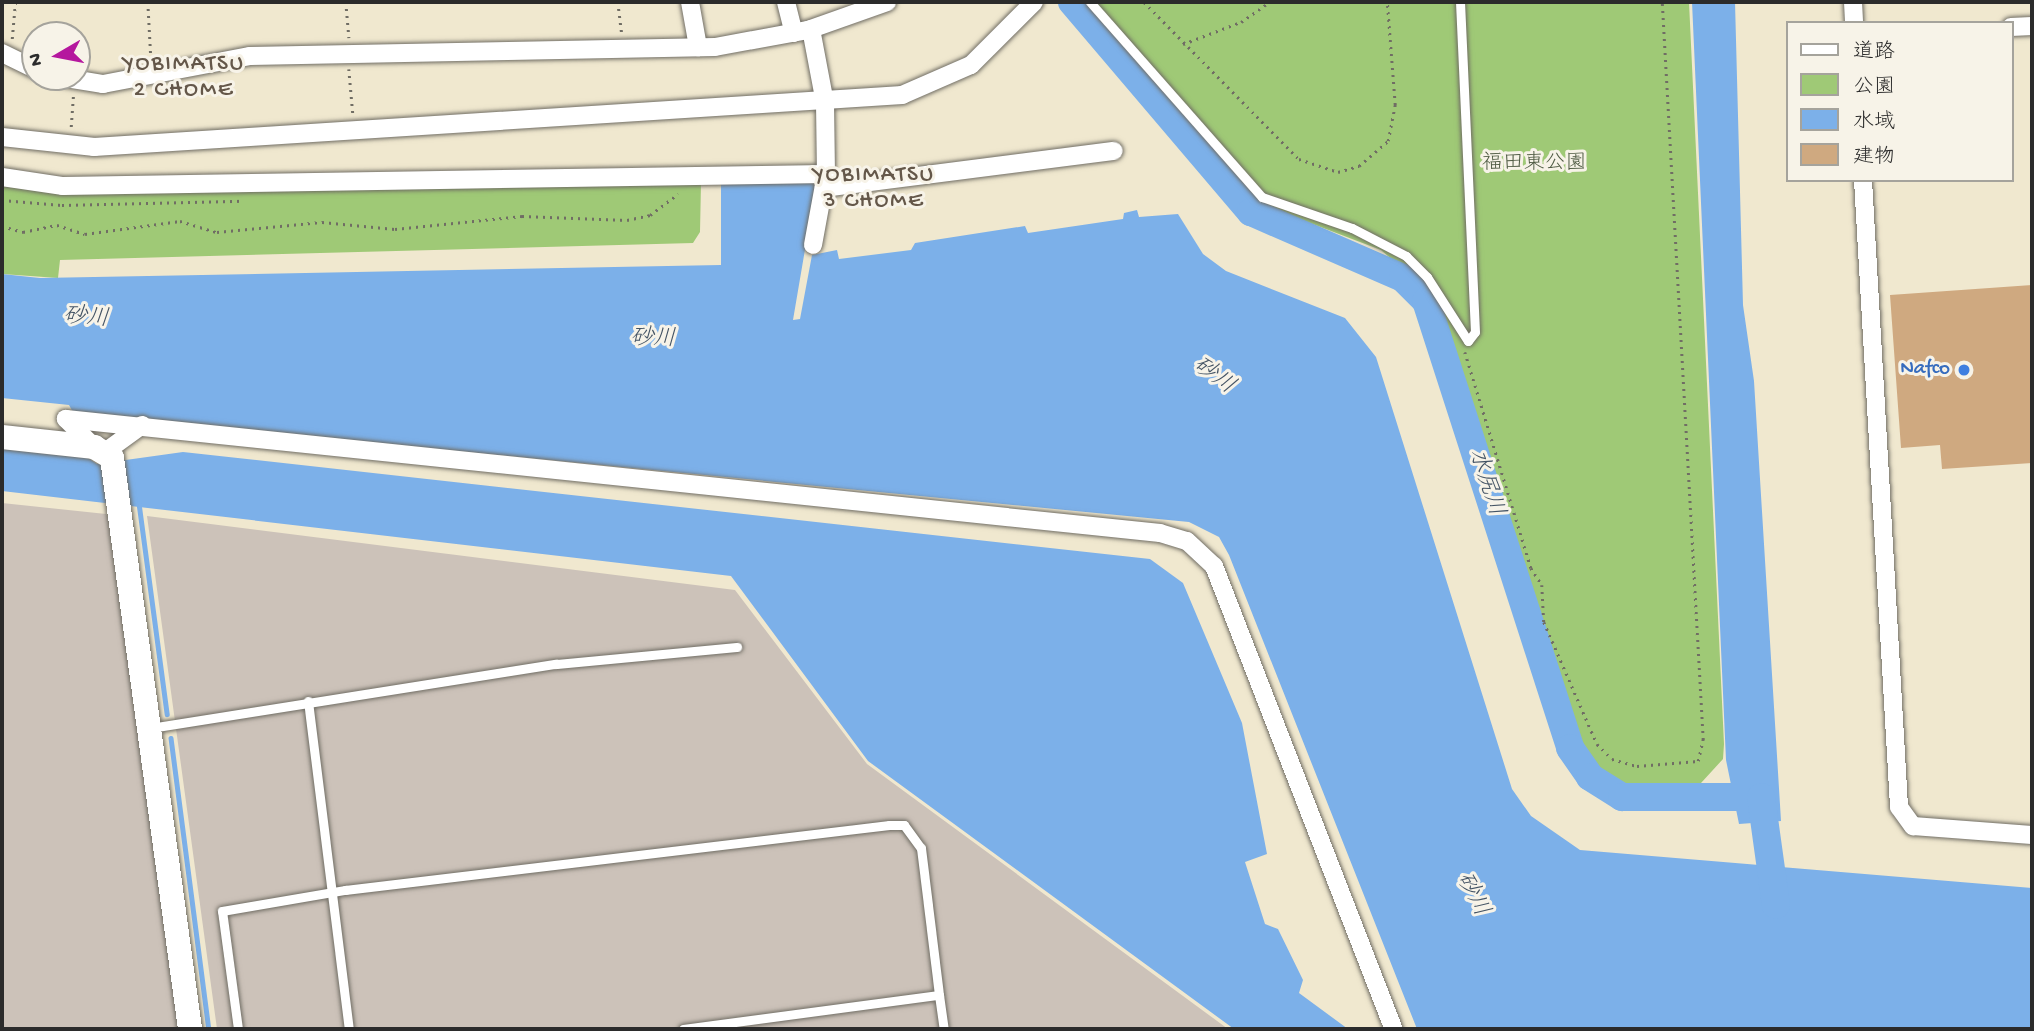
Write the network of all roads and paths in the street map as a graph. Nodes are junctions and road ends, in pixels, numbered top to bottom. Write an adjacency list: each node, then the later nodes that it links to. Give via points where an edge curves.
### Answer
1 (15, 2): 22 (path)
2 (148, 2): 23 (path)
3 (618, 2): 21 (path)
4 (691, 2): 20 (street)
5 (786, 2): 18 (street)
6 (887, 2): 18 (street)
7 (1034, 2): 26 (street, via 1003,38 942,81 902,95)
8 (1090, 2): 36 (lane, via 1262,197 1352,228 1406,256 1427,277)
9 (1144, 2): 19 (path)
10 (1270, 2): 19 (path, via 1241,22)
11 (1387, 2): 19 (path, via 1395,105 1388,141 1359,166 1338,172 1299,159)
12 (1460, 2): 36 (lane, via 1475,332 1473,340)
13 (1662, 2): 36 (path, via 1703,740 1698,761 1637,766 1612,759 1597,744 1544,622 1542,585 1481,415)
14 (1853, 2): 15 (street)
15 (1854, 21)
16 (2032, 26): 17 (street)
17 (2013, 27)
18 (802, 31): 20 (street); 26 (street)
19 (1182, 44)
20 (698, 47): 21 (street)
21 (625, 50): 23 (street, via 250,56)
22 (6, 55)
23 (154, 75): 24 (street)
24 (91, 82)
25 (68, 91): 28 (path)
26 (825, 103): 28 (street); 31 (street)
27 (2, 137): 28 (street)
28 (70, 145)
29 (1114, 150): 31 (street)
30 (2, 177): 31 (street, via 63,186)
31 (825, 181): 35 (street)
32 (1863, 182): 43 (street, via 1899,807 1913,826)
33 (677, 194): 34 (path, via 650,215 627,220 522,216 395,229 321,222 218,232 180,221 85,234 57,225 23,232)
34 (2, 226)
35 (813, 245)
36 (1462, 338)
37 (142, 425): 39 (street); 39 (street, via 66,419); 51 (street, via 1160,533 1187,541 1214,566)
38 (2, 437): 39 (street)
39 (104, 452): 42 (street, via 123,525)
40 (737, 647): 41 (lane, via 556,664)
41 (308, 701): 42 (lane); 44 (lane)
42 (155, 727): 46 (street)
43 (2032, 835)
44 (331, 894): 45 (lane, via 904,825 921,848); 47 (lane, via 222,912); 48 (lane)
45 (939, 995): 49 (lane); 50 (lane)
46 (190, 1029)
47 (238, 1029)
48 (349, 1029)
49 (683, 1029)
50 (944, 1029)
51 (1394, 1029)

